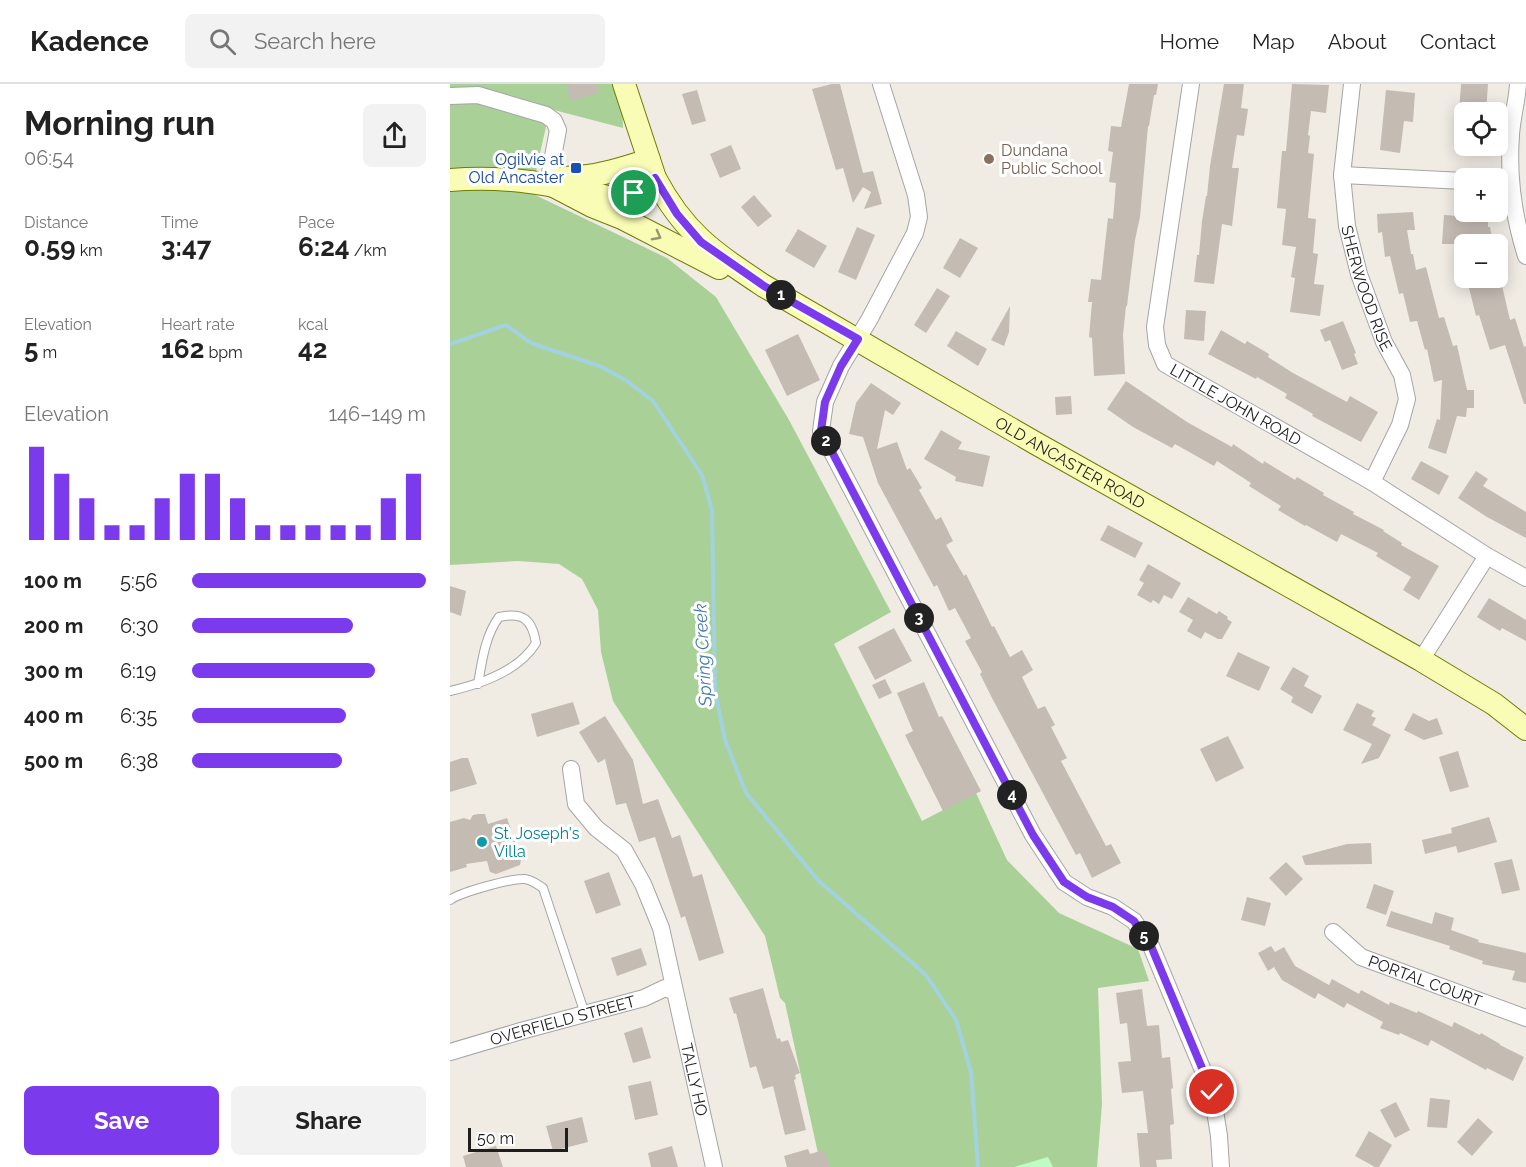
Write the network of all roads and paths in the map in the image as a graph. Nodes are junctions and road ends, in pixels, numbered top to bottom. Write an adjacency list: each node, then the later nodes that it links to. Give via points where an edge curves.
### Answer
1 (624, 84): 8 (street, OLD ANCASTER ROAD)
2 (881, 84): 16 (street, via 916,195 919,217 915,233)
3 (1191, 84): 17 (street, LITTLE JOHN ROAD, via 1155,327 1165,364)
4 (1353, 84): 9 (street, SHERWOOD RISE)
5 (1518, 84): 7 (street)
6 (450, 96): 12 (street, via 478,94 554,121 558,130)
7 (1506, 168)
8 (652, 169): 12 (street, via 566,177); 15 (street, OLD ANCASTER ROAD, via 664,196 688,229)
9 (1342, 175): 11 (street); 17 (street, SHERWOOD RISE, via 1347,226 1359,274 1384,342 1401,375 1407,399 1400,425)
10 (450, 180): 12 (street)
11 (1454, 181)
12 (548, 183): 15 (street, one-way to 15, via 713,266)
13 (1508, 198): 14 (street)
14 (1526, 256)
15 (764, 286): 16 (street, OLD ANCASTER ROAD)
16 (858, 339): 20 (street, OLD ANCASTER ROAD); 32 (street, via 825,402 821,431 1033,835 1064,882 1134,921 1151,946 1212,1092)
17 (1372, 482): 18 (street, LITTLE JOHN ROAD)
18 (1487, 556): 19 (street, LITTLE JOHN ROAD); 20 (street)
19 (1526, 578)
20 (1421, 660): 23 (street, OLD ANCASTER ROAD, via 1494,704)
21 (478, 684): 21 (lane, via 491,627 499,617 512,614 526,618 533,627 536,643 529,655); 22 (lane)
22 (450, 691)
23 (1526, 729)
24 (571, 769): 27 (street, TALLY HO, via 576,804 596,828 624,850 643,884 661,928)
25 (450, 900): 28 (lane, via 518,879 532,880 543,888)
26 (1333, 932): 29 (street, PORTAL COURT, via 1361,957)
27 (673, 990): 28 (street, OVERFIELD STREET, via 665,988 644,998); 31 (street, TALLY HO)
28 (585, 1014): 30 (street, OVERFIELD STREET)
29 (1526, 1018)
30 (450, 1052)
31 (714, 1167)
32 (1221, 1167)

